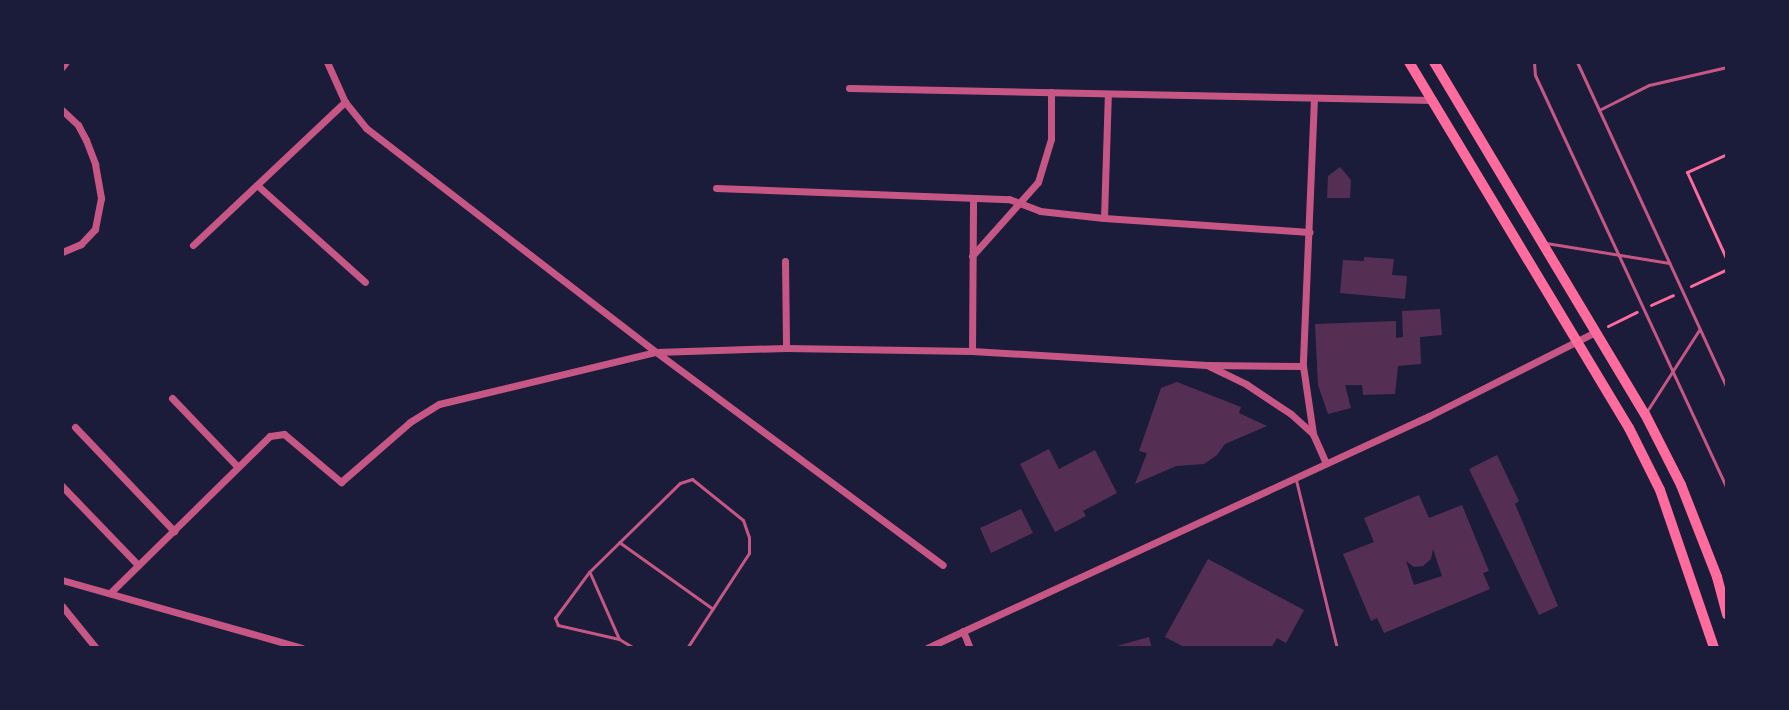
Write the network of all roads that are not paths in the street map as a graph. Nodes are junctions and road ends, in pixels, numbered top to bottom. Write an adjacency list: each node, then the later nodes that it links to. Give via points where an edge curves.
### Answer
1 (66, 62): 7 (street)
2 (327, 62): 14 (street)
3 (1409, 62): 13 (main road)
4 (1434, 62): 23 (main road)
5 (1534, 62): 27 (lane, via 1535,75)
6 (1577, 62): 16 (lane)
7 (62, 67)
8 (1727, 67): 16 (lane, via 1649,85)
9 (849, 88): 10 (street)
10 (1051, 92): 11 (street); 20 (street, via 1046,164)
11 (1108, 94): 12 (street); 21 (street)
12 (1314, 98): 13 (street); 22 (street)
13 (1432, 100): 33 (main road)
14 (345, 102): 17 (street); 36 (street, via 366,128)
15 (62, 110): 25 (street, via 86,140 101,198 95,229 81,244)
16 (1599, 110): 29 (lane)
17 (257, 185): 24 (street); 30 (street)
18 (716, 188): 19 (street)
19 (973, 199): 20 (street); 26 (street)
20 (1021, 201): 21 (street, via 1040,211); 26 (street)
21 (1104, 218): 22 (street)
22 (1310, 232): 38 (street)
23 (1543, 243): 27 (lane); 32 (main road)
24 (193, 245)
25 (62, 252)
26 (972, 256): 35 (street)
27 (1619, 257): 29 (lane); 39 (lane)
28 (785, 261): 34 (street)
29 (1669, 263): 31 (lane)
30 (365, 282)
31 (1700, 328): 39 (lane); 40 (lane)
32 (1595, 332): 33 (street); 42 (main road)
33 (1574, 342): 45 (street); 69 (main road, via 1629,428 1660,490)
34 (786, 348): 35 (street); 36 (street)
35 (972, 351): 37 (street)
36 (656, 352): 46 (street, via 439,404 341,482 284,434 270,436); 53 (street)
37 (1207, 365): 38 (street); 44 (street, via 1246,384)
38 (1303, 366): 44 (street)
39 (1674, 369): 42 (lane); 49 (lane)
40 (1727, 388)
41 (172, 398): 46 (street)
42 (1645, 414): 59 (main road, via 1681,485)
43 (75, 427): 50 (street)
44 (1313, 434): 45 (street)
45 (1326, 463): 47 (street)
46 (237, 466): 50 (street)
47 (1295, 477): 60 (street); 68 (lane)
48 (62, 486): 52 (street)
49 (1727, 489)
50 (174, 531): 52 (street)
51 (619, 542): 54 (lane); 58 (lane); 58 (lane, via 680,483 692,479 704,486 743,520 749,537 749,553)
52 (138, 565): 56 (street)
53 (943, 565)
54 (589, 572): 61 (lane); 61 (lane, via 560,607 558,625)
55 (62, 580): 56 (street)
56 (110, 593): 63 (street)
57 (62, 608): 62 (street)
58 (713, 609): 65 (lane)
59 (1727, 615)
60 (963, 631): 66 (street); 67 (street)
61 (619, 639): 64 (lane)
62 (96, 648)
63 (302, 648)
64 (634, 648)
65 (687, 648)
66 (927, 648)
67 (970, 648)
68 (1337, 648)
69 (1714, 648)

